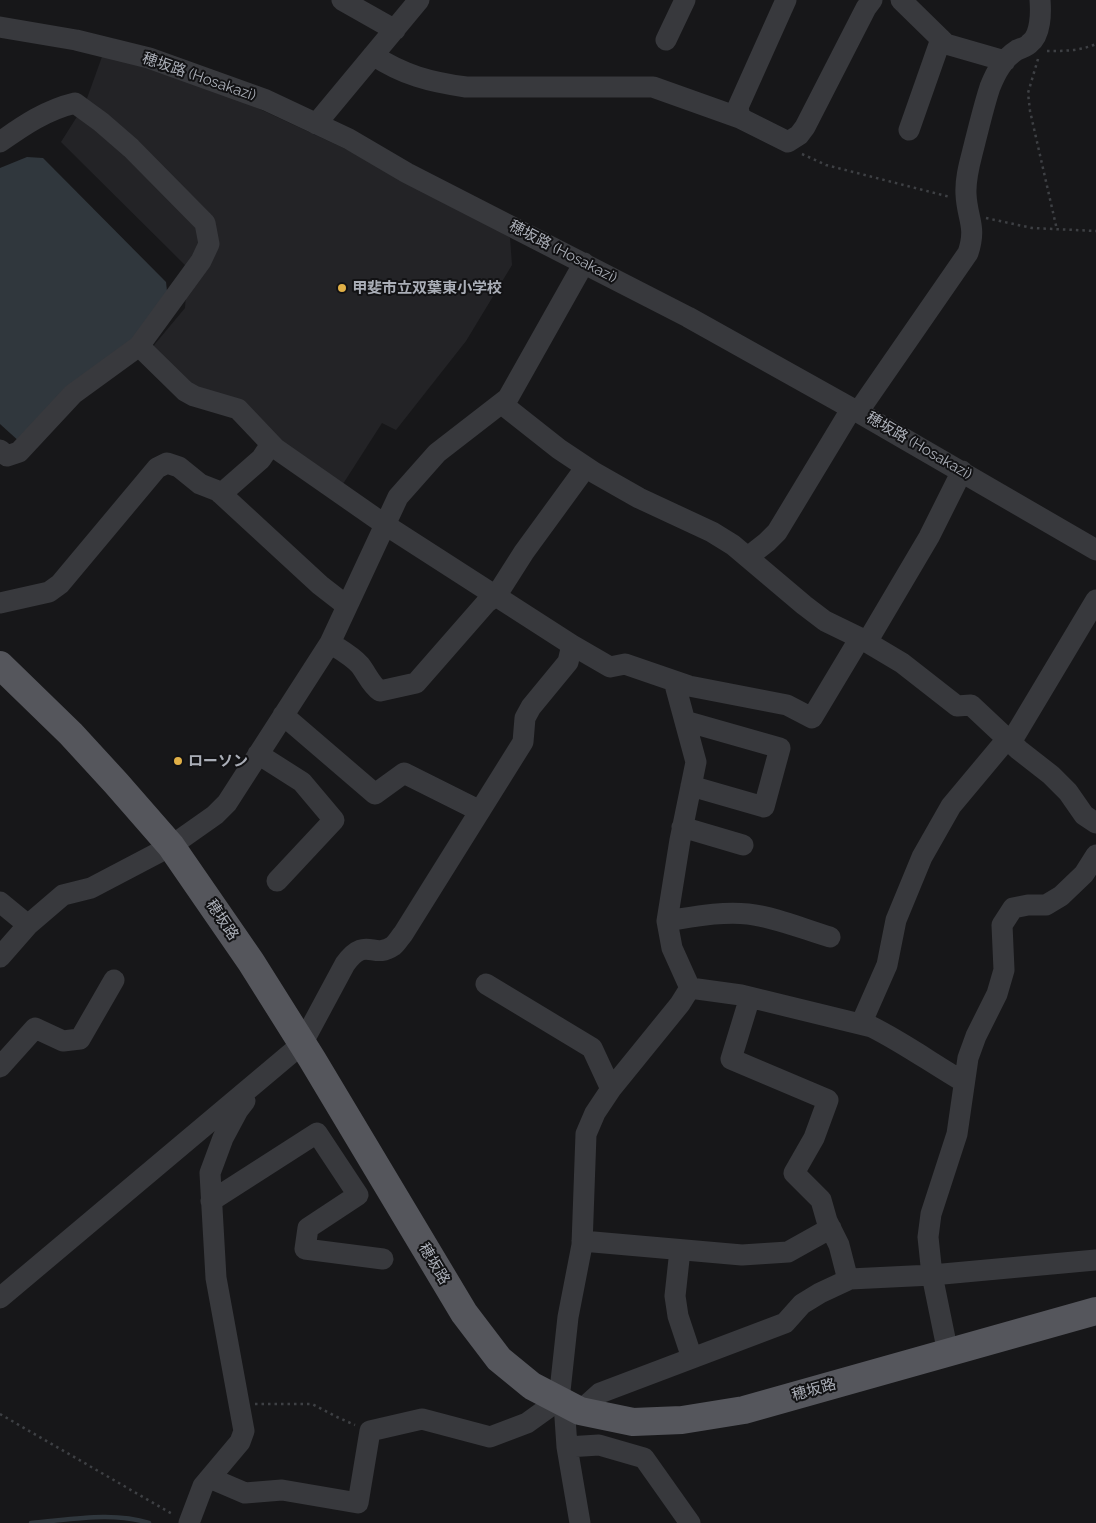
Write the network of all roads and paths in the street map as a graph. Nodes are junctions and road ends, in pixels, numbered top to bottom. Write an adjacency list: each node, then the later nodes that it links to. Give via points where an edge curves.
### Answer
1 (342, 0): 9 (street)
2 (419, 0): 9 (street)
3 (685, 0): 11 (street)
4 (786, 0): 16 (street, via 738,107)
5 (872, 0): 20 (street, via 805,127)
6 (901, 0): 10 (street)
7 (1040, 0): 12 (street)
8 (0, 27): 17 (street, 穂坂路 (Hosakazi), via 76,40 149,58 266,100)
9 (394, 30): 14 (street)
10 (941, 39): 15 (street, via 946,44); 18 (street)
11 (666, 40)
12 (1037, 41): 13 (path, via 1065,52); 15 (street, via 1016,50); 22 (path, via 1039,58 1028,92 1030,111)
13 (1096, 44)
14 (373, 56): 16 (street, via 392,68 417,77 466,87 653,87); 17 (street)
15 (1004, 61): 21 (street, via 995,74 985,102 966,175)
16 (740, 118): 20 (street)
17 (316, 124): 24 (street, 穂坂路 (Hosakazi))
18 (909, 130)
19 (0, 142): 25 (street, via 56,107 75,103 131,148 205,223 209,244 201,261)
20 (788, 142): 21 (path, via 794,151 826,165)
21 (969, 210): 22 (path, via 1014,225); 27 (street, via 973,240 968,254)
22 (1057, 230): 23 (path)
23 (1096, 231)
24 (584, 263): 26 (street); 27 (street, 穂坂路 (Hosakazi))
25 (139, 346): 28 (street, via 194,396 238,409); 29 (street, via 73,394 19,452 7,456)
26 (502, 404): 30 (street); 33 (street, via 437,453 398,497)
27 (855, 410): 31 (street, 穂坂路 (Hosakazi)); 35 (street, via 777,532)
28 (271, 444): 32 (street, via 260,459); 33 (street)
29 (0, 450)
30 (586, 467): 35 (street, via 639,498 712,532); 36 (street)
31 (962, 471): 34 (street, 穂坂路 (Hosakazi)); 40 (street, via 929,537)
32 (222, 494): 38 (street, via 200,484 180,467 166,463 156,468 60,584 49,592); 39 (street)
33 (384, 524): 36 (street); 39 (street)
34 (1096, 550)
35 (748, 557): 40 (street, via 826,621)
36 (496, 596): 41 (street, via 486,603 416,683 380,691 360,665); 42 (street)
37 (1096, 600): 47 (street)
38 (0, 603)
39 (347, 606): 41 (street)
40 (864, 640): 44 (street, via 812,718 787,704); 47 (street, via 902,663 957,706 971,705)
41 (330, 643): 45 (street)
42 (572, 645): 44 (street, via 610,667 625,664); 50 (street, via 568,662 531,707 525,718 523,742)
43 (0, 665): 54 (main road, 穂坂路, via 71,734)
44 (674, 681): 46 (street)
45 (283, 715): 48 (street); 50 (street, via 375,794 404,774)
46 (685, 721): 49 (street, via 696,762); 49 (street, via 780,748 764,807)
47 (1009, 740): 51 (street, via 1051,775 1084,815); 66 (street, via 951,806 922,857 896,920 887,965)
48 (258, 754): 54 (street, via 215,816); 56 (street, via 302,782 334,820)
49 (691, 786): 52 (street)
50 (480, 811): 67 (street, via 393,946 379,951 362,949 352,954)
51 (1096, 823)
52 (682, 827): 53 (street); 58 (street)
53 (743, 845)
54 (170, 846): 59 (street, via 92,888 62,895); 67 (main road, 穂坂路, via 251,962)
55 (1095, 860): 70 (street, via 1061,896 1046,905 1013,908 1002,925 1004,970 997,994 968,1058)
56 (277, 881)
57 (0, 902): 59 (street)
58 (667, 920): 60 (street, via 713,914 748,914); 64 (street, via 672,948)
59 (28, 925): 61 (street)
60 (830, 938)
61 (0, 957)
62 (114, 980): 68 (street, via 80,1039 63,1041 36,1028)
63 (486, 984): 71 (street, via 592,1048)
64 (690, 988): 65 (street); 71 (street)
65 (750, 997): 66 (street); 73 (street, via 731,1059 828,1100 814,1138 794,1173 821,1200)
66 (861, 1024): 70 (street, via 890,1036)
67 (302, 1044): 69 (street); 85 (main road, 穂坂路, via 464,1314 499,1359 532,1386)
68 (0, 1067)
69 (268, 1074): 72 (street, via 238,1110 223,1138 210,1173); 80 (street)
70 (964, 1082): 78 (street, via 957,1134 931,1214 928,1237)
71 (611, 1089): 74 (street, via 586,1134)
72 (211, 1201): 76 (street, via 317,1133 358,1195 308,1228 305,1249); 84 (street, via 216,1278)
73 (831, 1228): 75 (street, via 788,1252 742,1255); 79 (street)
74 (582, 1241): 75 (street); 85 (street, via 568,1317)
75 (680, 1250): 83 (street, via 675,1296)
76 (383, 1259)
77 (1096, 1260): 78 (street)
78 (932, 1276): 79 (street); 82 (street)
79 (848, 1280): 83 (street, via 802,1304 785,1323)
80 (0, 1298)
81 (1096, 1311): 82 (main road, 穂坂路)
82 (948, 1353): 85 (main road, 穂坂路, via 744,1410 691,1419 633,1422)
83 (692, 1358): 85 (street)
84 (239, 1404): 87 (path, via 312,1404); 89 (street, via 244,1431 240,1442)
85 (568, 1405): 87 (street, via 490,1437 422,1418); 88 (street)
86 (0, 1414): 90 (path)
87 (370, 1431): 89 (street, via 358,1503 282,1490 245,1493)
88 (567, 1447): 91 (street); 92 (street, via 599,1445 644,1458)
89 (210, 1478): 90 (street)
90 (184, 1520)
91 (580, 1523)
92 (690, 1523)

